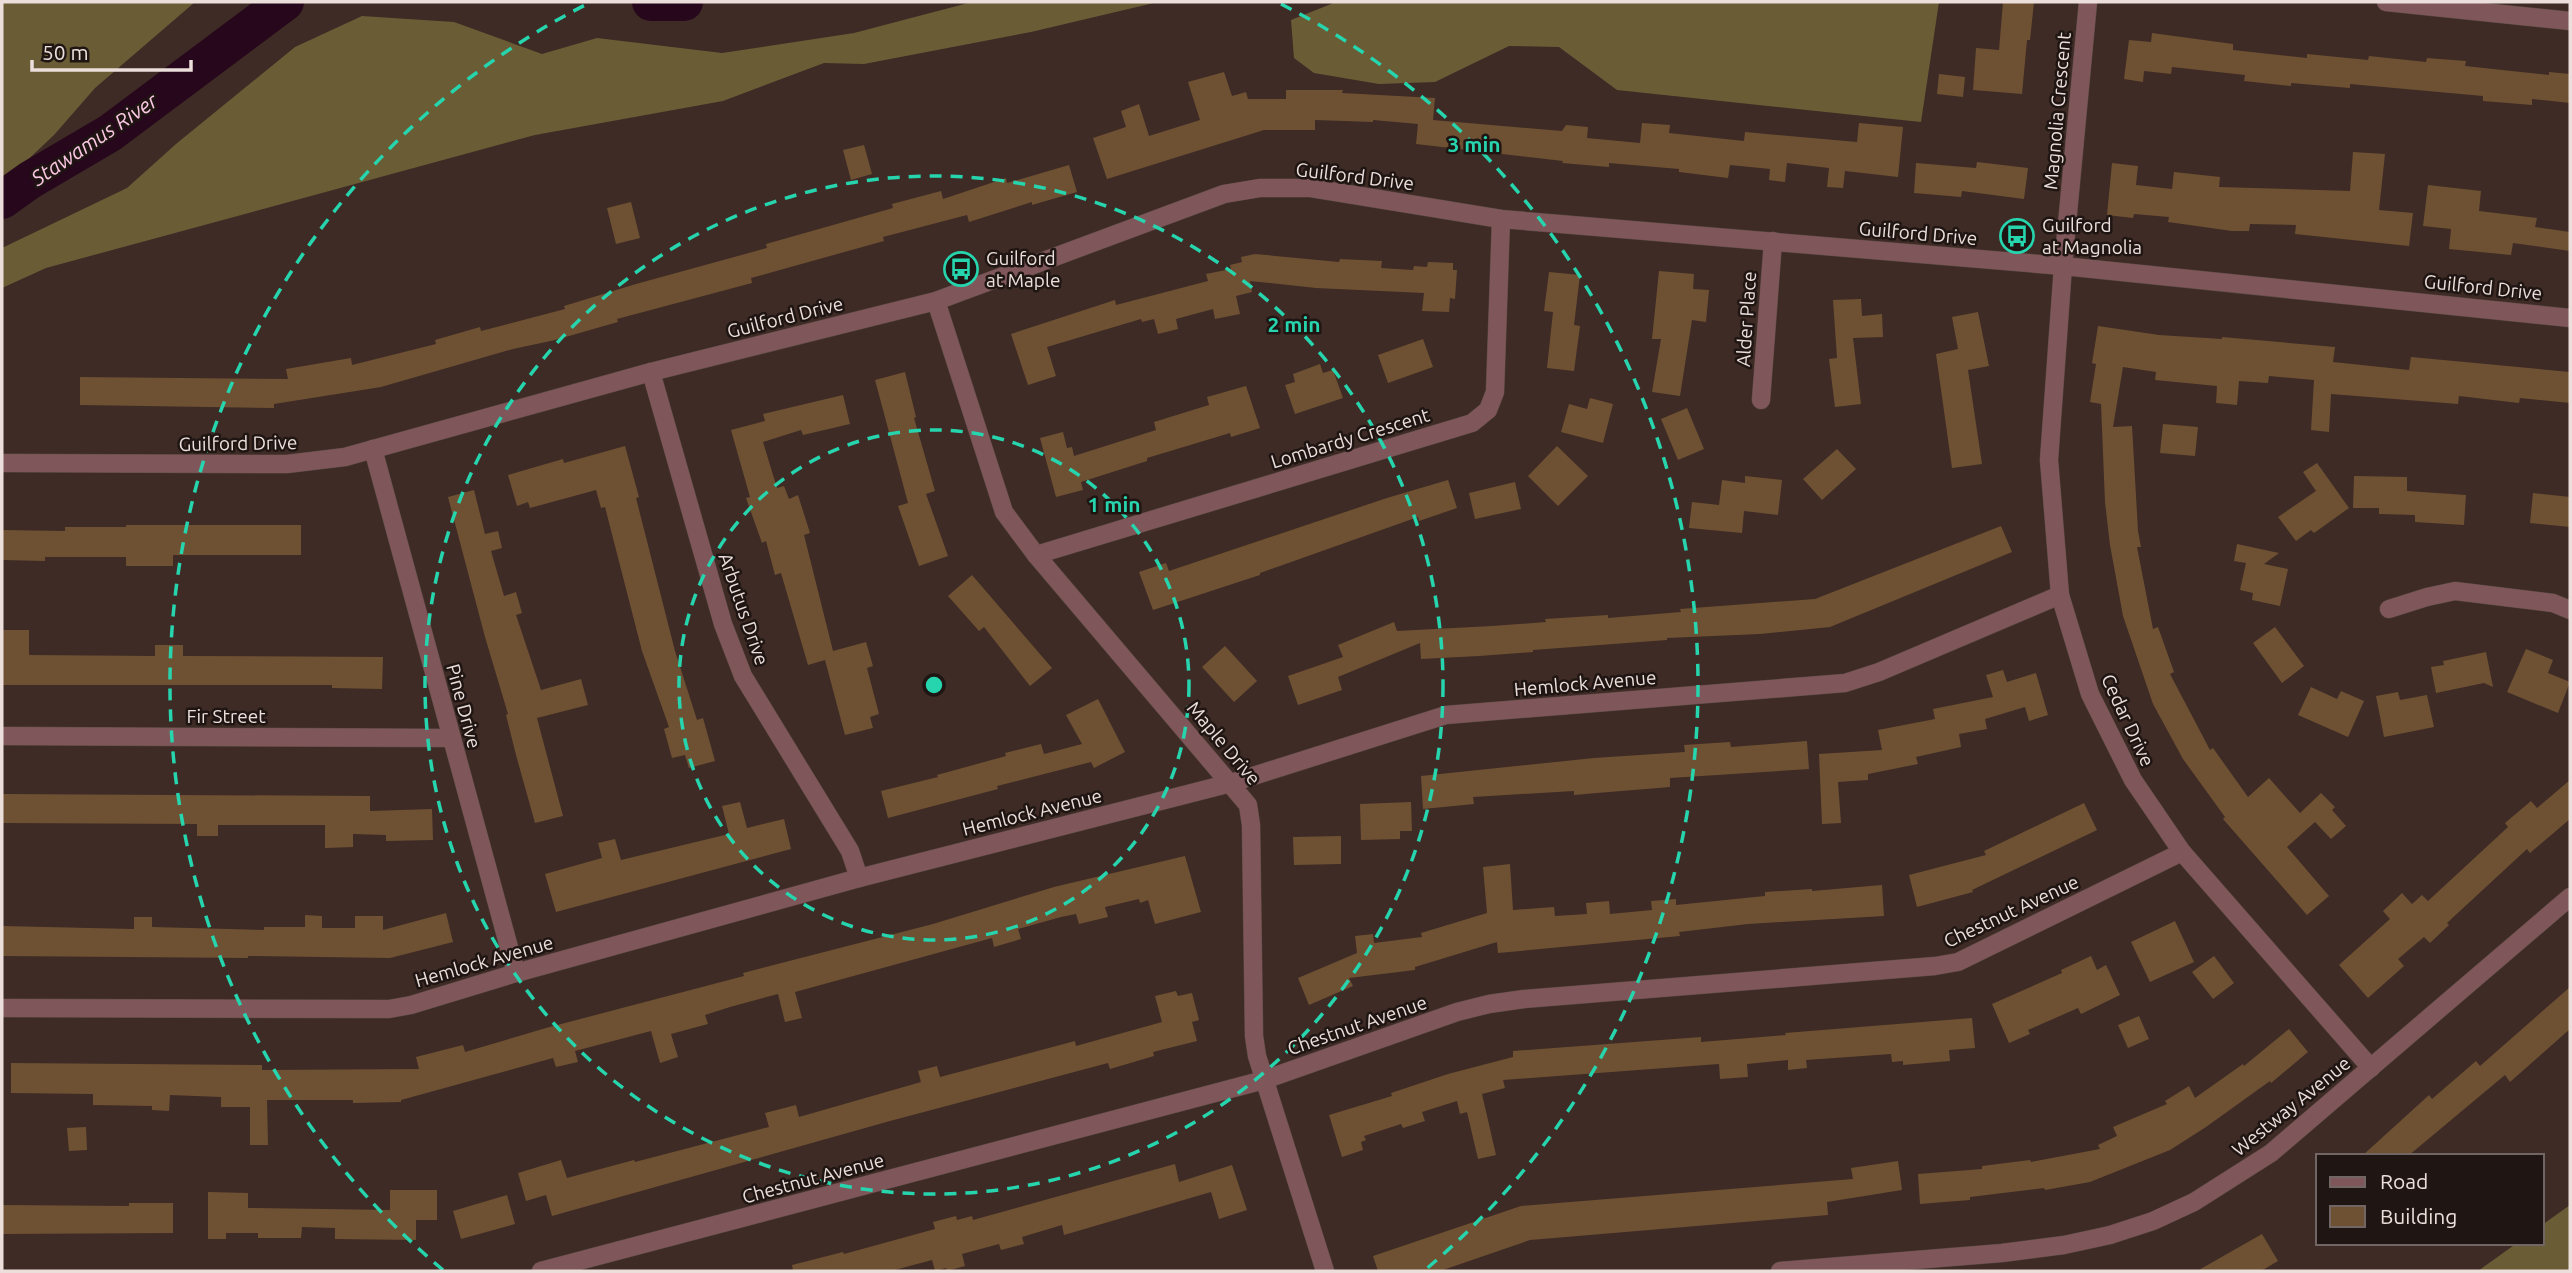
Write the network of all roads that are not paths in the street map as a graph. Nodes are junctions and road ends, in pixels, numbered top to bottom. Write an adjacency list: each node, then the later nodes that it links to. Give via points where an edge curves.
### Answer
1 (2088, 2): 6 (street, Magnolia Crescent)
2 (2386, 2): 3 (street)
3 (2570, 21)
4 (1501, 219): 5 (street, Guilford Drive); 7 (street, Guilford Drive, via 1311,188 1260,188 1224,194); 13 (street, Lombardy Crescent, via 1495,392 1488,410 1472,423)
5 (1773, 241): 6 (street, Guilford Drive); 10 (street, Alder Place)
6 (2063, 266): 8 (street, Guilford Drive); 14 (street, Cedar Drive, via 2049,460)
7 (936, 301): 9 (street, Guilford Drive); 13 (street, Maple Drive, via 1004,512)
8 (2570, 318)
9 (652, 372): 11 (street, Guilford Drive); 21 (street, Arbutus Drive, via 733,652 756,699 850,851)
10 (1761, 400)
11 (373, 449): 12 (street, Guilford Drive, via 287,464); 18 (street, Pine Drive)
12 (2, 463)
13 (1036, 555): 19 (street, Maple Drive)
14 (2060, 595): 19 (street, Hemlock Avenue, via 1845,683 1447,715); 20 (street, Cedar Drive, via 2090,694 2133,780)
15 (2389, 609): 16 (street, via 2455,591 2553,603)
16 (2570, 610)
17 (2, 736): 18 (street, Fir Street)
18 (450, 738): 23 (street, Pine Drive)
19 (1231, 783): 21 (street, Hemlock Avenue); 26 (street, Maple Drive, via 1248,804 1251,825 1254,1037)
20 (2182, 852): 25 (street, Cedar Drive); 26 (street, Chestnut Avenue, via 1958,962 1489,1004)
21 (859, 878): 23 (street, Hemlock Avenue)
22 (2570, 897): 25 (street, Westway Avenue)
23 (516, 973): 24 (street, Hemlock Avenue, via 389,1009)
24 (2, 1008)
25 (2371, 1068): 29 (street, Westway Avenue, via 2260,1161 2194,1202 2110,1235 2002,1253)
26 (1264, 1080): 27 (street, Chestnut Avenue); 28 (street, Maple Drive)
27 (541, 1271)
28 (1325, 1271)
29 (1780, 1271)

